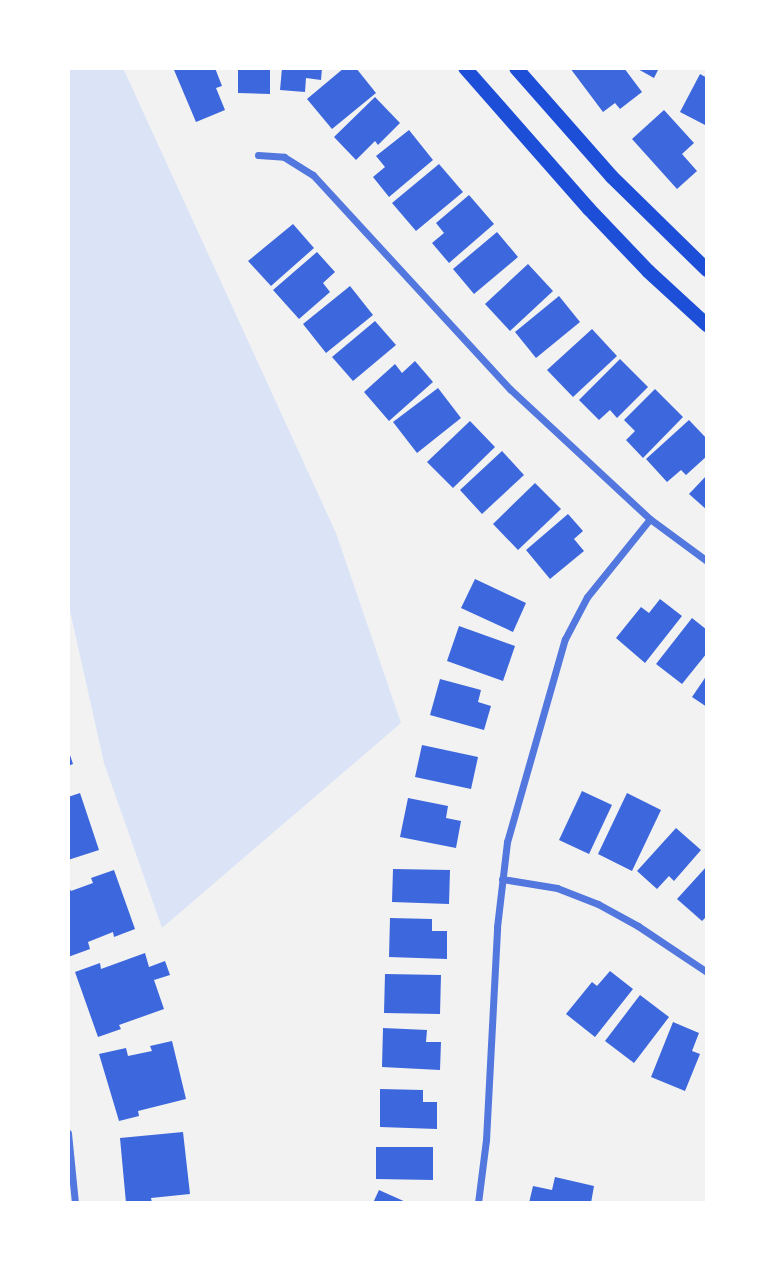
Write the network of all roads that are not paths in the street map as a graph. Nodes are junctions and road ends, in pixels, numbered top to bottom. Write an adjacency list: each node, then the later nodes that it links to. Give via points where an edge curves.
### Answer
1 (465, 68): 5 (main road, via 606,227)
2 (516, 68): 4 (main road, via 612,177)
3 (258, 155): 6 (street, via 284,157 313,175 510,389)
4 (707, 270)
5 (707, 325)
6 (650, 519): 7 (street); 8 (street, via 587,597 565,639 507,842)
7 (707, 561)
8 (502, 879): 9 (street, via 557,888 598,904); 12 (street)
9 (707, 972)
10 (68, 1133): 11 (street)
11 (75, 1203)
12 (478, 1203)

